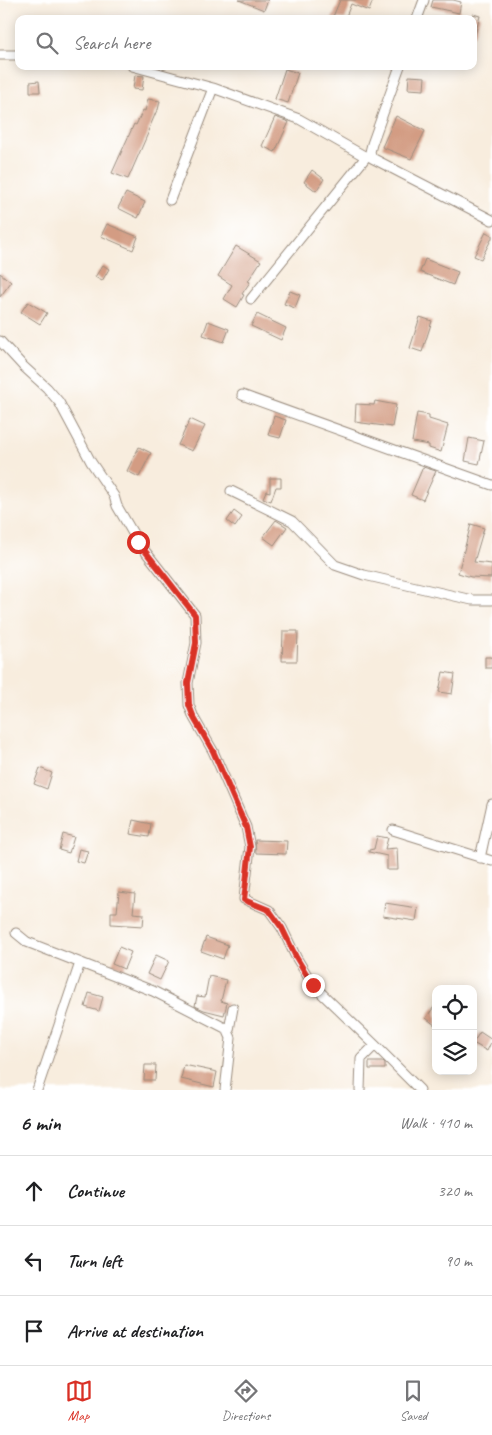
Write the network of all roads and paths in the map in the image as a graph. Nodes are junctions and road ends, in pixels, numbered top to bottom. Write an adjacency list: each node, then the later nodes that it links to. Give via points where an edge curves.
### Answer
1 (424, 0): 2 (street)
2 (418, 15)
3 (15, 55): 4 (street)
4 (0, 56)
5 (147, 70): 7 (street)
6 (399, 70): 9 (street, via 372,144 372,158)
7 (213, 88): 8 (street); 10 (street, via 299,119 366,157)
8 (170, 200)
9 (492, 220)
10 (252, 299)
11 (0, 341): 24 (street, via 59,402 138,542 195,615 196,643 188,683 189,705 246,827 250,847 244,900 269,910 313,985)
12 (242, 395): 13 (street)
13 (492, 485)
14 (231, 491): 15 (street, via 292,521 335,565 364,575 472,600)
15 (492, 600)
16 (492, 804): 18 (street)
17 (393, 830): 18 (street)
18 (480, 858): 19 (street)
19 (492, 862)
20 (16, 933): 21 (street, via 27,942)
21 (80, 962): 23 (street, via 153,991); 25 (street)
22 (232, 1008): 23 (street)
23 (227, 1029): 26 (street, via 231,1038)
24 (375, 1044): 27 (street, via 362,1059); 28 (street)
25 (37, 1090)
26 (226, 1090)
27 (360, 1090)
28 (420, 1090)

